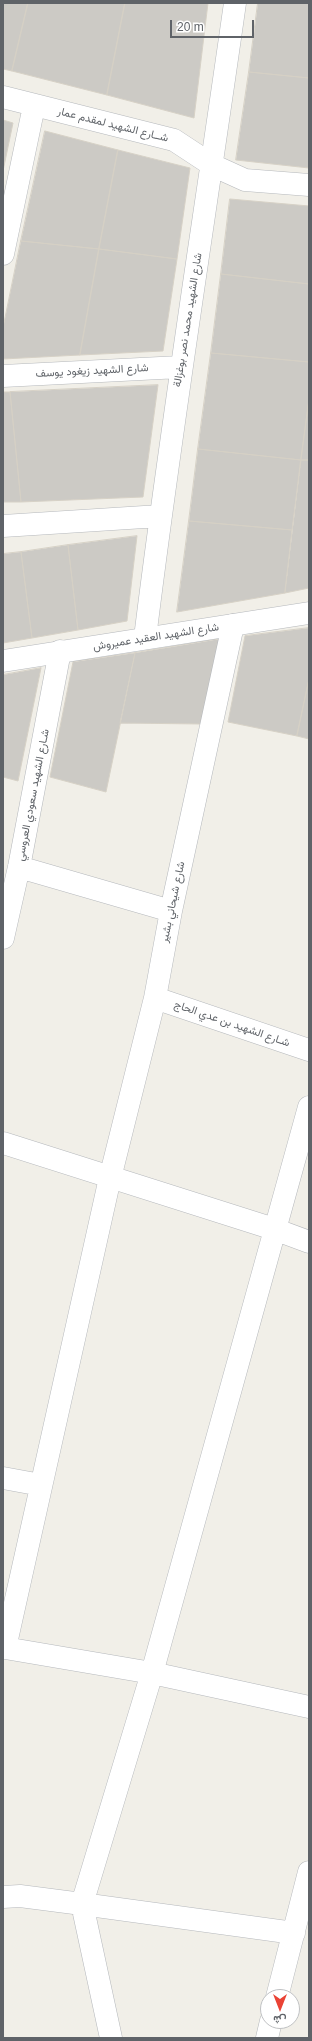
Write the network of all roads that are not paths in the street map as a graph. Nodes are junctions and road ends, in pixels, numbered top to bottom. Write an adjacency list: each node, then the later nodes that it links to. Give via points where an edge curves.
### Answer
1 (235, 3): 4 (street, شارع الشهيد محمد نصر بوغزالة)
2 (3, 97): 3 (street, شــارع الشهيد لمقدم عمار)
3 (34, 106): 4 (street, شــارع الشهيد لمقدم عمار, via 174,140); 6 (street)
4 (212, 165): 5 (street, شــارع الشهيد لمقدم عمار, via 245,180); 7 (street, شارع الشهيد محمد نصر بوغزالة)
5 (309, 185)
6 (3, 254)
7 (180, 367): 8 (street, شارع الشهيد زيغود يوسف); 9 (street, شارع الشهيد محمد نصر بوغزالة)
8 (3, 376)
9 (160, 516): 10 (street); 13 (street, شارع الشهيد محمد نصر بوغزالة)
10 (3, 526)
11 (309, 613): 12 (street, شارع الشهيد العقيد عميروش)
12 (233, 625): 13 (street, شارع الشهيد العقيد عميروش); 17 (street, شارع شيحاني بشير)
13 (145, 638): 14 (street, شارع الشهيد العقيد عميروش)
14 (60, 651): 15 (street, شارع الشهيد العقيد عميروش); 16 (street, شـارع الشهيد سعودي العروسي)
15 (3, 661)
16 (19, 867): 17 (street); 18 (street, شـارع الشهيد سعودي العروسي)
17 (171, 910): 19 (street, شارع شيحاني بشير)
18 (3, 938)
19 (155, 998): 20 (street, شـارع الشهيد بن عدي الحاج); 23 (street, شارع شيحاني بشير)
20 (309, 1050)
21 (309, 1107): 24 (street)
22 (3, 1142): 23 (street)
23 (110, 1178): 24 (street); 27 (street, شارع شيحاني بشير)
24 (274, 1229): 25 (street); 29 (street)
25 (309, 1242)
26 (3, 1478): 27 (street)
27 (41, 1485): 28 (street, شارع شيحاني بشير)
28 (4, 1651): 29 (street)
29 (152, 1673): 30 (street); 33 (street)
30 (309, 1707)
31 (309, 1872): 34 (street)
32 (3, 1897): 33 (street, via 20,1896)
33 (82, 1904): 34 (street); 36 (street)
34 (294, 1933): 35 (street)
35 (279, 1989)
36 (111, 2038)

